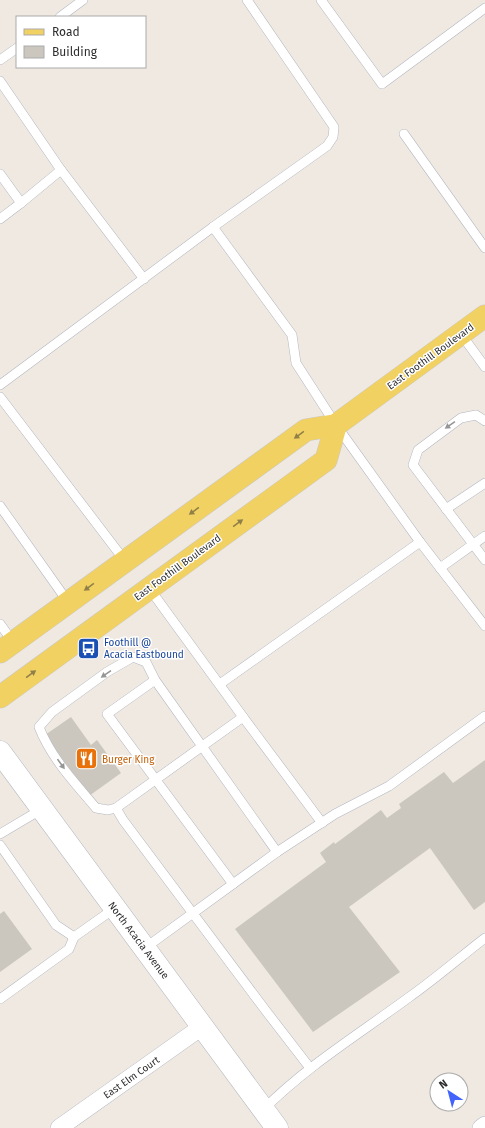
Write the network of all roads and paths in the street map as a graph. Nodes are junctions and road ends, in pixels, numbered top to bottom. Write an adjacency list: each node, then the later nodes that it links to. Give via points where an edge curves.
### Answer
1 (83, 0): 5 (lane)
2 (247, 0): 14 (lane, via 334,127 333,137 327,146)
3 (321, 0): 4 (lane, via 382,84)
4 (485, 8)
5 (61, 16)
6 (16, 49): 7 (lane)
7 (0, 60)
8 (0, 82): 10 (lane)
9 (404, 134): 15 (lane)
10 (61, 170): 12 (lane); 16 (lane)
11 (0, 174): 12 (lane)
12 (22, 203): 13 (lane)
13 (0, 219)
14 (213, 227): 16 (lane); 23 (lane, via 292,335 296,364)
15 (485, 248)
16 (144, 279): 20 (lane)
17 (485, 316): 18 (main road, East Foothill Boulevard)
18 (461, 334): 19 (lane); 23 (main road, East Foothill Boulevard)
19 (485, 367)
20 (0, 385)
21 (0, 398): 31 (lane)
22 (485, 421): 26 (lane, one-way to 26, via 476,416 461,418 418,450 413,465)
23 (336, 425): 28 (lane); 31 (main road, East Foothill Boulevard, one-way to 31, via 306,430); 33 (main road, East Foothill Boulevard, one-way to 23, via 326,460)
24 (485, 483): 26 (lane)
25 (0, 506): 34 (lane)
26 (446, 509): 29 (lane)
27 (485, 536): 29 (lane)
28 (420, 542): 32 (lane); 39 (lane)
29 (473, 545): 30 (lane); 32 (lane)
30 (485, 560)
31 (125, 561): 34 (main road, East Foothill Boulevard, one-way to 34)
32 (440, 568): 36 (lane)
33 (149, 588): 39 (lane); 40 (main road, East Foothill Boulevard, one-way to 33)
34 (68, 602): 37 (main road, East Foothill Boulevard)
35 (0, 624): 37 (lane)
36 (485, 626)
37 (6, 647)
38 (155, 680): 43 (lane); 45 (lane, via 107,714); 46 (lane, one-way to 46, via 146,662 133,657 107,672 52,712 39,727 44,741 96,808)
39 (220, 684): 42 (lane)
40 (0, 697)
41 (485, 716): 48 (lane, via 389,786)
42 (243, 717): 43 (lane); 48 (lane)
43 (202, 746): 45 (lane); 51 (lane)
44 (0, 752): 47 (street, North Acacia Avenue)
45 (155, 779): 46 (lane); 52 (lane)
46 (116, 808): 54 (lane)
47 (42, 809): 49 (lane); 53 (street, North Acacia Avenue)
48 (322, 823): 51 (lane)
49 (0, 834)
50 (0, 845): 55 (lane, via 56,924)
51 (278, 852): 52 (lane)
52 (233, 884): 54 (lane)
53 (115, 908): 55 (lane); 57 (street, North Acacia Avenue)
54 (193, 914): 57 (lane); 60 (lane)
55 (74, 937): 58 (lane, via 68,949)
56 (485, 938): 60 (lane, via 410,997)
57 (145, 948): 59 (street, North Acacia Avenue)
58 (0, 999)
59 (203, 1026): 61 (street, North Acacia Avenue); 63 (street, East Elm Court)
60 (310, 1068): 61 (lane)
61 (264, 1109): 64 (street, North Acacia Avenue)
62 (485, 1125): 65 (street)
63 (59, 1128)
64 (277, 1128)
65 (481, 1128)

